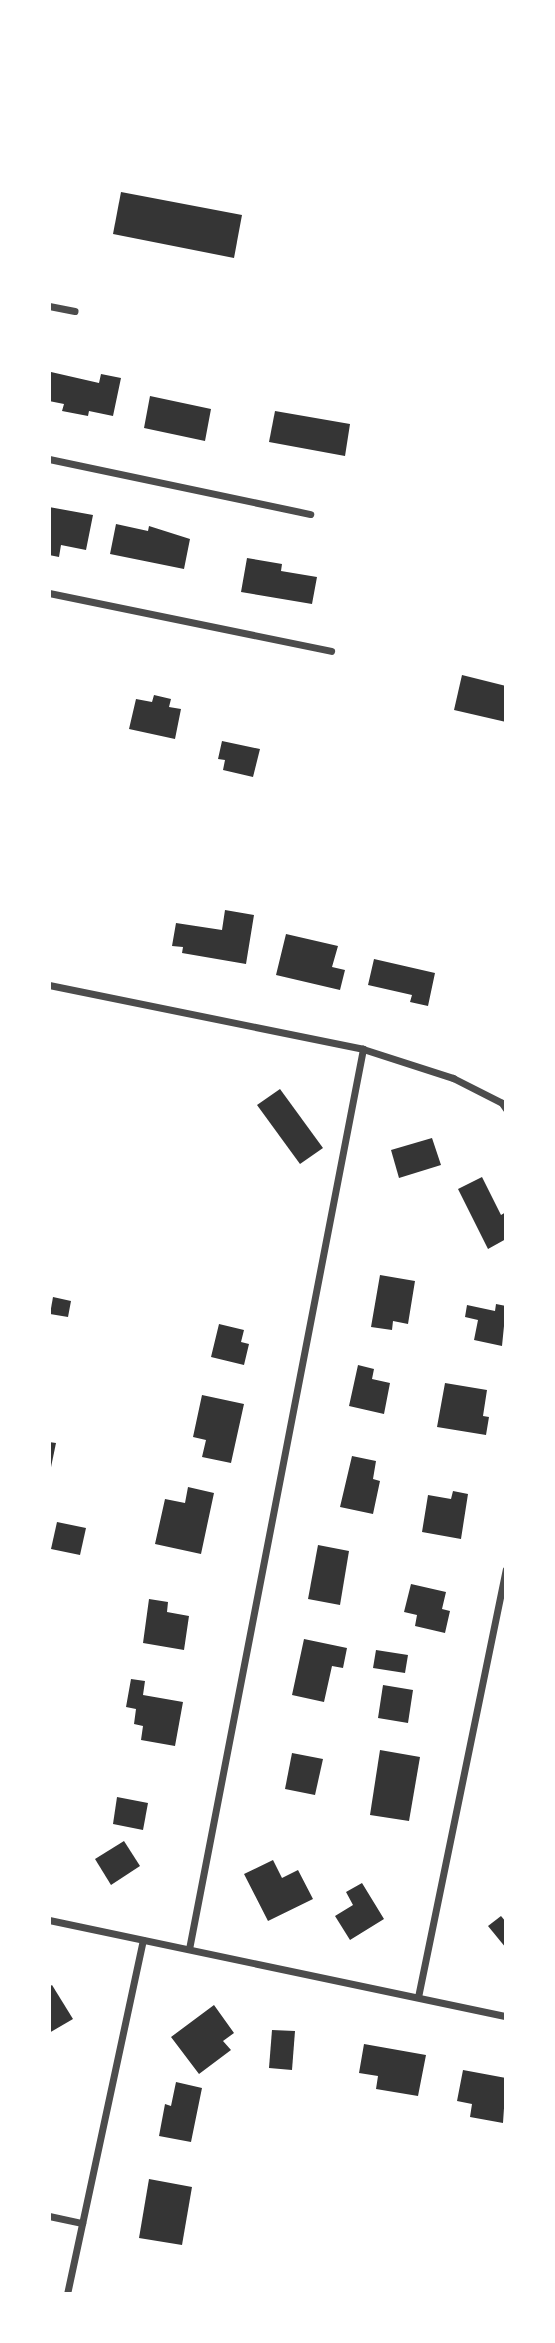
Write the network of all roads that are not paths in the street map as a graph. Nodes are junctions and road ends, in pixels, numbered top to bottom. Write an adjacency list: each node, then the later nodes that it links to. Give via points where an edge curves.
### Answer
1 (49, 306): 2 (street)
2 (75, 311)
3 (49, 459): 4 (street)
4 (310, 514)
5 (49, 593): 6 (street)
6 (331, 651)
7 (49, 985): 8 (street)
8 (363, 1049): 9 (street, via 453,1078 502,1103); 13 (street)
9 (506, 1110)
10 (506, 1570): 14 (street)
11 (49, 1920): 12 (street)
12 (143, 1940): 13 (street); 17 (street)
13 (189, 1949): 14 (street)
14 (418, 1997): 15 (street)
15 (506, 2016)
16 (49, 2217): 17 (street)
17 (82, 2223): 18 (street)
18 (67, 2294)

